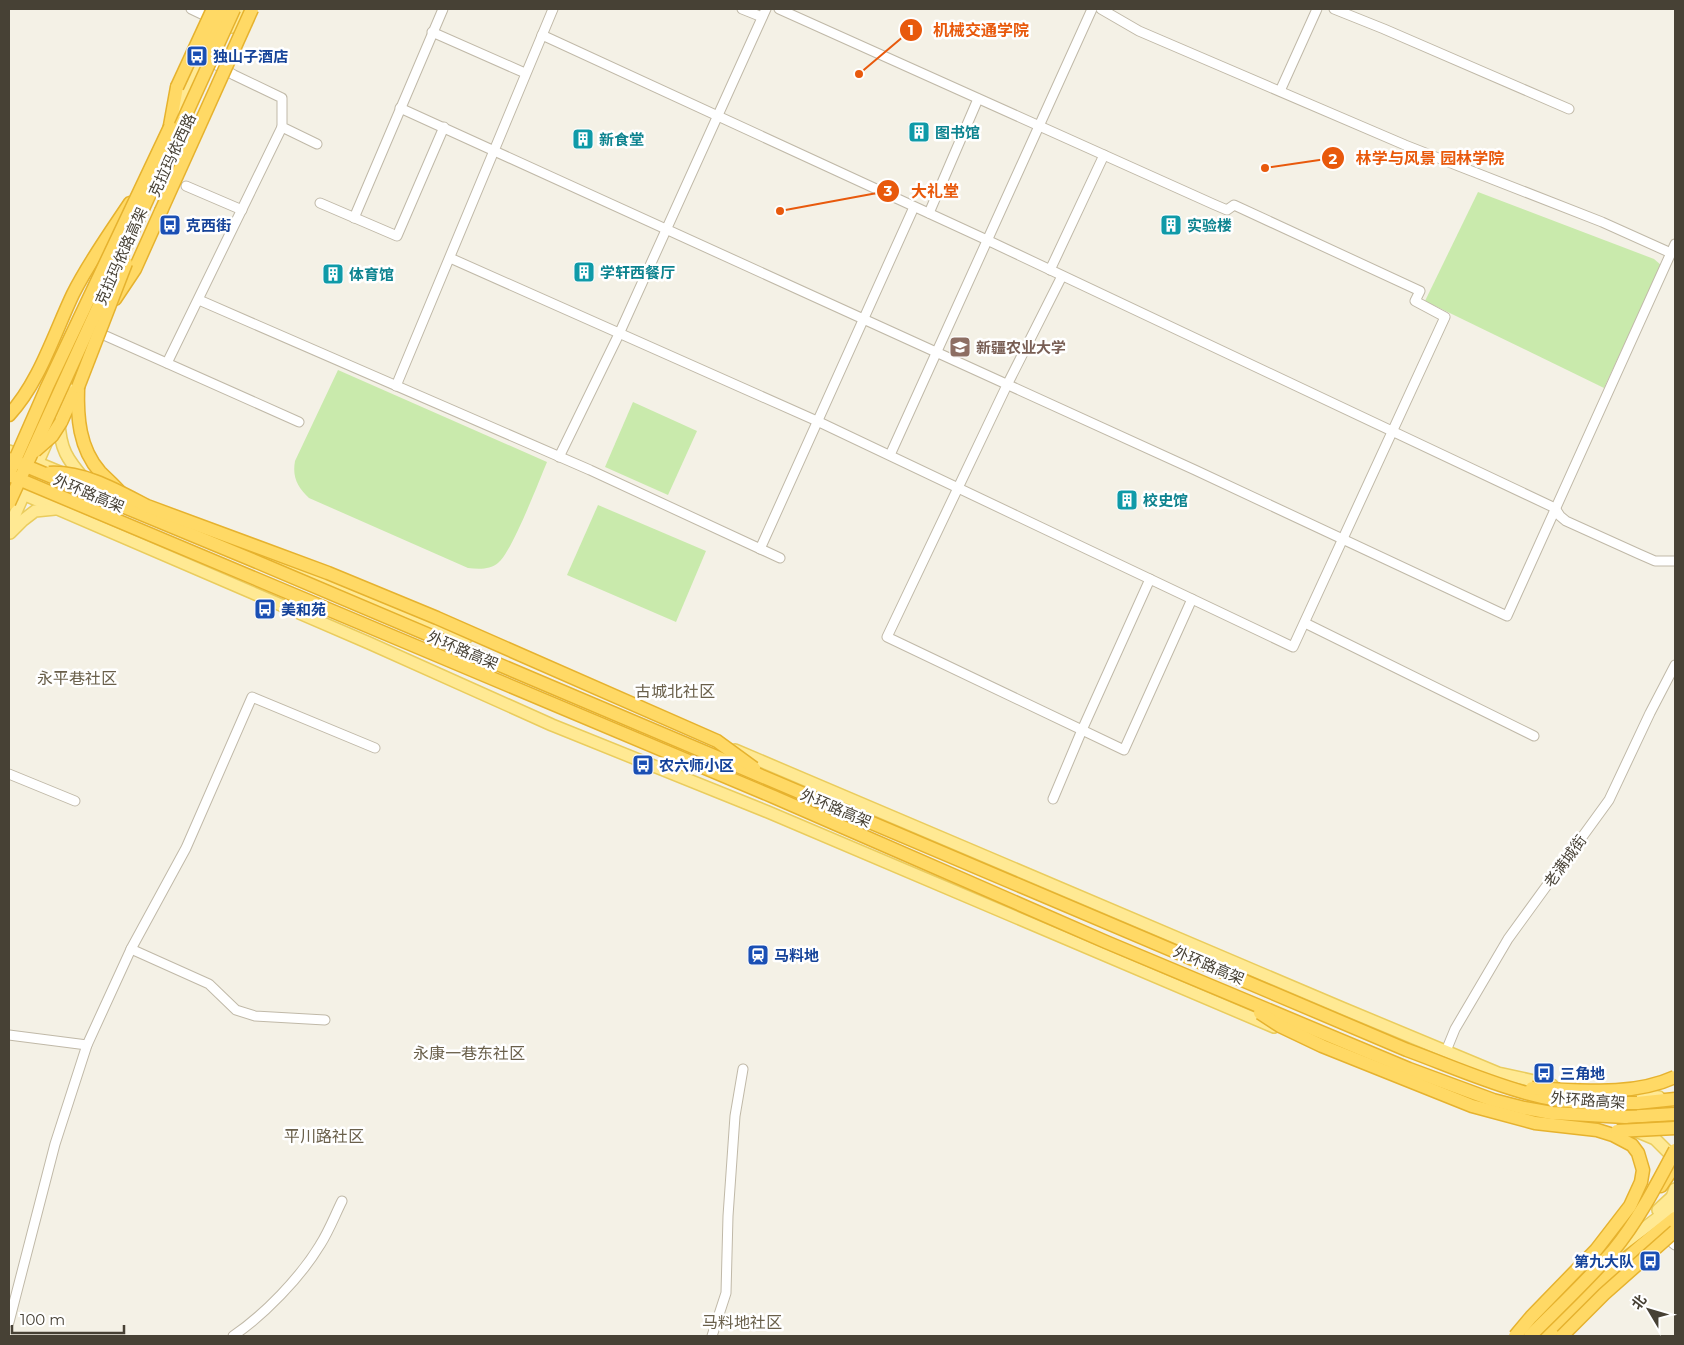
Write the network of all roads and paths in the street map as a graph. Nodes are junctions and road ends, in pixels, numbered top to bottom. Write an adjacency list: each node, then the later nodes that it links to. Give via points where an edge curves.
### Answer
1 (191, 9): 15 (street)
2 (223, 9): 15 (main road, 克拉玛依西路); 32 (highway, 克拉玛依路高架, bridge)
3 (234, 9): 28 (highway, 克拉玛依路高架, bridge)
4 (241, 9): 18 (main road, 克拉玛依西路)
5 (252, 9): 49 (highway, bridge, via 135,269)
6 (443, 9): 16 (street)
7 (553, 9): 17 (street)
8 (742, 9): 14 (street)
9 (779, 9): 21 (street)
10 (1092, 9): 27 (street)
11 (1101, 9): 20 (street, via 1139,31)
12 (1317, 9): 20 (street)
13 (1334, 9): 23 (street)
14 (764, 13): 24 (street)
15 (215, 15): 28 (main road, 克拉玛依西路); 28 (highway, bridge, via 177,87)
16 (432, 32): 19 (street); 22 (street)
17 (542, 35): 19 (street); 24 (street)
18 (215, 64): 25 (street, via 282,98); 49 (main road, 克拉玛依西路, via 109,289)
19 (525, 73): 30 (street)
20 (1280, 91): 41 (street, via 1406,145)
21 (978, 99): 27 (street); 37 (street)
22 (400, 108): 26 (street); 38 (street)
23 (1569, 109)
24 (718, 116): 35 (street); 39 (street)
25 (282, 127): 29 (street); 36 (street)
26 (444, 127): 30 (street); 38 (street, via 397,236)
27 (1039, 127): 31 (street); 40 (street)
28 (173, 131): 53 (highway, bridge); 60 (main road, 克拉玛依西路); 71 (highway, 克拉玛依路高架, bridge)
29 (317, 144)
30 (494, 150): 39 (street); 42 (street)
31 (1104, 155): 43 (street); 59 (street, via 1227,210 1234,205 1420,291 1416,302 1445,316)
32 (145, 180): 56 (highway, bridge, via 97,252 74,292 31,386); 64 (highway, 克拉玛依路高架, bridge)
33 (186, 186): 36 (street)
34 (320, 203): 38 (street)
35 (914, 207): 37 (street); 46 (street)
36 (242, 210): 45 (street)
37 (929, 213): 40 (street)
38 (354, 218)
39 (667, 229): 46 (street); 47 (street)
40 (987, 240): 43 (street); 50 (street)
41 (1673, 248): 73 (street)
42 (450, 258): 47 (street); 54 (street)
43 (1050, 270): 44 (street)
44 (1062, 276): 52 (street); 59 (street)
45 (199, 300): 51 (street); 54 (street)
46 (864, 319): 50 (street); 57 (street)
47 (620, 334): 57 (street); 62 (street)
48 (106, 336): 51 (street)
49 (89, 339): 55 (main road, 克拉玛依西路)
50 (936, 352): 52 (street); 61 (street)
51 (167, 364): 58 (street)
52 (1007, 385): 68 (street); 76 (street)
53 (78, 386): 64 (highway, bridge, via 52,436); 69 (highway, bridge, via 77,416 84,445 99,471)
54 (396, 386): 62 (street)
55 (59, 412): 63 (main road, 克拉玛依西路); 65 (main road, via 60,440 71,464)
56 (9, 415)
57 (817, 421): 61 (street); 77 (street)
58 (299, 422)
59 (1393, 431): 73 (street); 76 (street)
60 (11, 455): 63 (main road); 64 (main road, 克拉玛依西路); 88 (highway, 外环路高架, bridge)
61 (890, 455): 68 (street)
62 (560, 457): 77 (street)
63 (38, 463): 65 (main road); 70 (main road, 克拉玛依西路)
64 (9, 471): 92 (highway, 外环路高架, bridge)
65 (87, 483): 96 (main road, via 434,626 513,652 774,767)
66 (9, 484): 69 (highway, bridge, via 29,475 73,474)
67 (9, 488): 70 (main road)
68 (958, 488): 80 (street); 84 (street, via 887,637)
69 (120, 492): 88 (highway, bridge, via 147,506 328,573 437,618 717,741)
70 (24, 495): 72 (main road); 74 (main road, 克拉玛依西路)
71 (9, 504)
72 (56, 508): 75 (main road, via 35,511); 105 (main road, via 552,725 768,812 1333,1052 1496,1108 1580,1126)
73 (1555, 508): 76 (street, via 1507,616); 79 (street, via 1566,521 1621,546 1655,561)
74 (9, 528)
75 (9, 534)
76 (1343, 538): 82 (street)
77 (760, 549): 78 (street)
78 (780, 558)
79 (1675, 561)
80 (1150, 579): 81 (street); 84 (street)
81 (1192, 599): 82 (street, via 1292,647); 84 (street, via 1124,750)
82 (1305, 623): 85 (street)
83 (1675, 665): 96 (street, 老满城街, via 1609,800 1508,939 1455,1029)
84 (1082, 730): 89 (street)
85 (1534, 736)
86 (375, 748): 91 (street, via 252,697 186,848)
87 (9, 774): 90 (street)
88 (771, 781): 99 (highway, 外环路高架, bridge, via 1398,1046)
89 (1053, 799)
90 (75, 800)
91 (131, 949): 93 (street, via 209,984 236,1010 255,1016); 95 (street)
92 (1228, 993): 101 (highway, 外环路高架, bridge, via 1409,1069 1493,1100 1580,1116); 104 (highway, bridge, via 1293,1032 1472,1106 1535,1123)
93 (325, 1020)
94 (9, 1035): 95 (street)
95 (87, 1045): 117 (street, via 55,1144)
96 (1446, 1051): 100 (main road, via 1498,1073 1580,1091)
97 (743, 1069): 119 (street, via 735,1116 726,1293)
98 (1675, 1077): 99 (highway, bridge, via 1629,1090)
99 (1504, 1087): 100 (highway, 外环路高架, bridge, via 1591,1104 1637,1103)
100 (1675, 1097)
101 (1675, 1114)
102 (1675, 1123): 105 (main road)
103 (1675, 1128): 104 (highway, bridge)
104 (1597, 1130): 120 (highway, bridge, via 1632,1145 1641,1161 1642,1182 1630,1206 1596,1250)
105 (1635, 1130): 107 (main road, via 1655,1139)
106 (1675, 1150): 112 (highway, bridge)
107 (1675, 1159)
108 (1675, 1165): 112 (highway, bridge)
109 (1675, 1189): 116 (main road, via 1672,1197)
110 (342, 1201): 118 (street, via 320,1246 289,1286 252,1323)
111 (1675, 1204): 116 (main road)
112 (1638, 1215): 121 (highway, bridge, via 1614,1250 1587,1280)
113 (1675, 1218): 122 (highway, via 1609,1274)
114 (1672, 1232): 115 (street); 123 (highway, bridge)
115 (1675, 1245)
116 (1617, 1249): 121 (main road)
117 (9, 1322)
118 (233, 1336)
119 (712, 1336)
120 (1515, 1336)
121 (1529, 1336)
122 (1547, 1336)
123 (1563, 1336)

